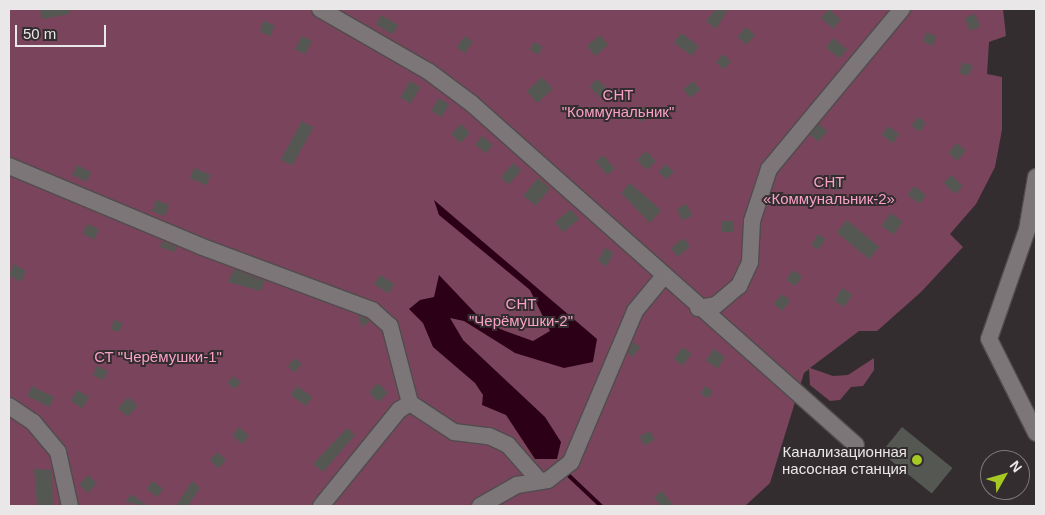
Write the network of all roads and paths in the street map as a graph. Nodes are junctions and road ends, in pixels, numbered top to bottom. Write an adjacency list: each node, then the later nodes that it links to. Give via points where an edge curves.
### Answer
1 (320, 9): 5 (street, via 428,71 471,102)
2 (902, 9): 6 (street, via 769,169 752,220 750,262 740,286 716,305)
3 (9, 166): 7 (street, via 200,246 372,310 390,326)
4 (1036, 177): 9 (street, via 1027,230 989,339)
5 (664, 276): 6 (street); 11 (street, via 631,319 571,462 548,480)
6 (698, 308): 10 (street)
7 (410, 404): 11 (street, via 454,432 489,436 508,445); 13 (street, via 399,410)
8 (9, 406): 12 (street, via 33,422 58,452)
9 (1036, 434)
10 (856, 445)
11 (538, 479): 14 (street, via 504,490)
12 (70, 506)
13 (321, 506)
14 (480, 506)

